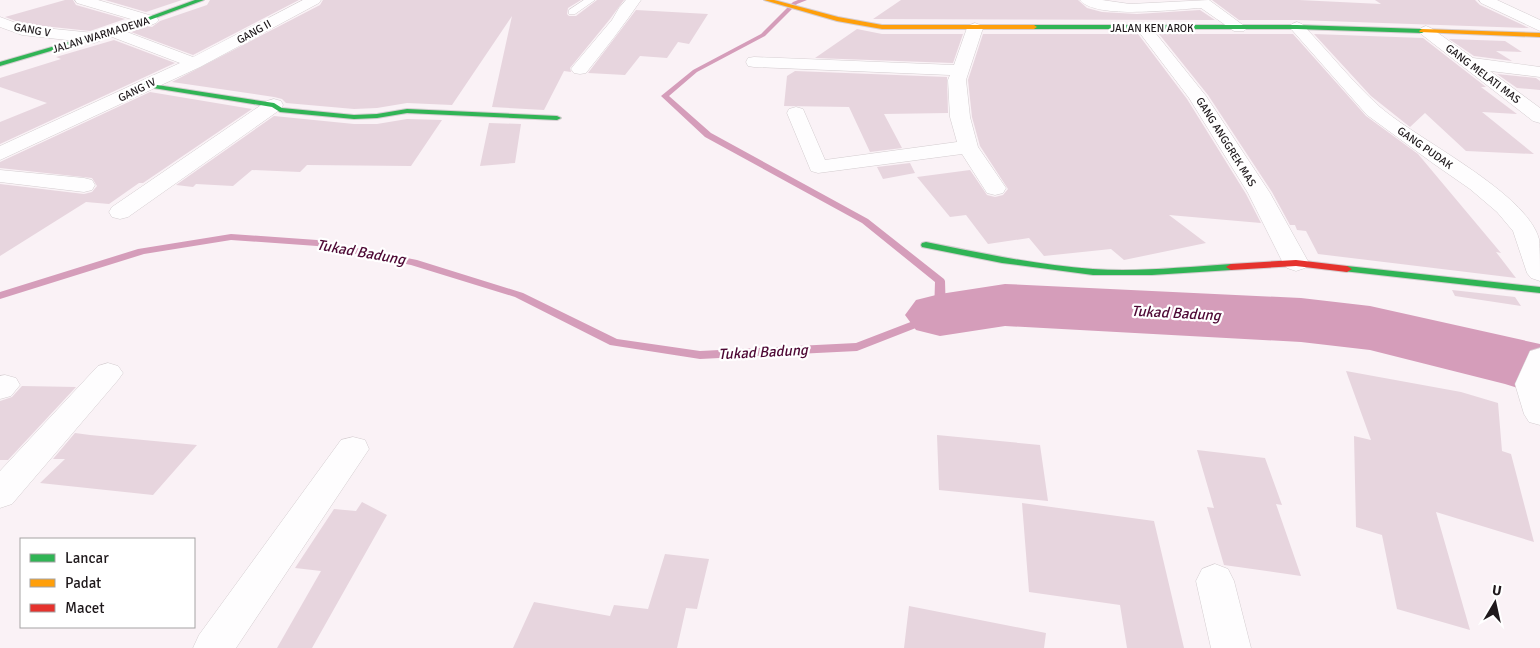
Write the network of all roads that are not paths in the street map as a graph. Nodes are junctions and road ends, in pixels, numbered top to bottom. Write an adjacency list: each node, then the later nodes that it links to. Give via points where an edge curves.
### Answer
1 (82, 0): 11 (street)
2 (201, 0): 11 (street, JALAN WARMADEWA)
3 (314, 0): 25 (street, GANG II)
4 (590, 0): 10 (lane)
5 (634, 0): 28 (street)
6 (1087, 0): 9 (street, via 1121,8)
7 (1486, 0): 13 (street)
8 (770, 1): 14 (street, JALAN KEN AROK, via 882,27)
9 (1202, 1): 16 (street)
10 (572, 12)
11 (151, 20): 19 (street, JALAN WARMADEWA)
12 (0, 22): 21 (street, GANG V, via 30,31)
13 (1540, 26)
14 (975, 28): 15 (street, JALAN KEN AROK); 29 (street)
15 (1144, 28): 16 (street, JALAN KEN AROK); 43 (street, GANG ANGGREK MAS, via 1197,96 1259,193)
16 (1239, 28): 17 (street, JALAN KEN AROK)
17 (1297, 28): 18 (street, JALAN KEN AROK); 44 (street, GANG PUDAK, via 1374,111 1478,184 1505,207 1524,230)
18 (1426, 31): 20 (street, JALAN KEN AROK); 26 (street, GANG MELATI MAS)
19 (113, 32): 21 (street, JALAN WARMADEWA); 25 (street)
20 (1540, 35)
21 (94, 38): 22 (street, JALAN WARMADEWA)
22 (39, 53): 23 (street); 27 (street, JALAN WARMADEWA)
23 (0, 60)
24 (754, 62): 29 (street)
25 (194, 63): 31 (street, GANG IV)
26 (1468, 63): 30 (street); 34 (street, GANG MELATI MAS)
27 (0, 64)
28 (580, 69)
29 (959, 70): 36 (street, via 960,117)
30 (1540, 72)
31 (147, 85): 32 (street); 37 (street, GANG IV)
32 (274, 106): 35 (street, via 280,110 356,116 407,111); 41 (street)
33 (796, 113): 36 (street, via 818,166)
34 (1540, 117)
35 (557, 118)
36 (968, 148): 40 (street)
37 (0, 154)
38 (0, 176): 39 (street)
39 (84, 185)
40 (995, 188)
41 (120, 212)
42 (926, 245): 43 (street, via 1010,262 1093,272 1152,272)
43 (1296, 263): 45 (street)
44 (1540, 273)
45 (1540, 290)
46 (1535, 371): 48 (street)
47 (108, 373): 50 (street)
48 (1540, 414)
49 (353, 450): 52 (street)
50 (0, 494)
51 (1215, 581): 53 (street)
52 (213, 648)
53 (1231, 648)

